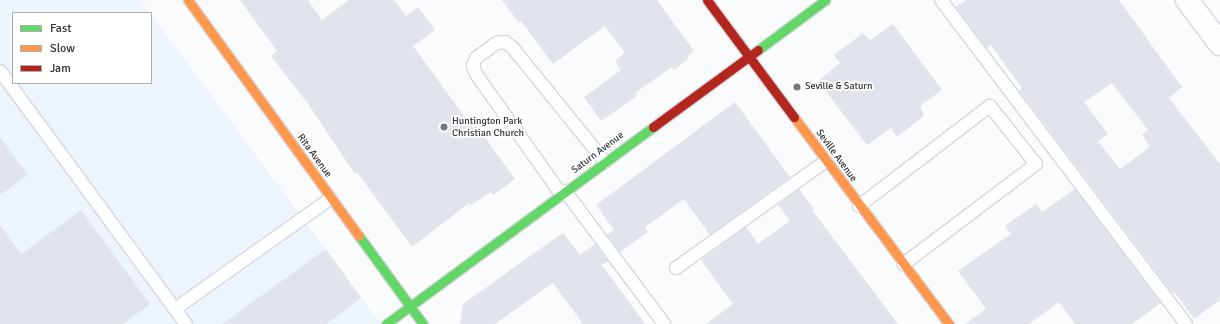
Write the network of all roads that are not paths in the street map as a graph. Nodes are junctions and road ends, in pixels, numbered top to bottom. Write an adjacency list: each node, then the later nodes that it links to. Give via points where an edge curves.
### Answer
1 (188, 0): 12 (street, Rita Avenue)
2 (707, 0): 7 (street, Seville Avenue)
3 (825, 0): 7 (street, Saturn Avenue)
4 (941, 0): 23 (lane)
5 (1187, 0): 6 (street)
6 (1220, 44)
7 (748, 55): 9 (street, Seville Avenue); 10 (street, Saturn Avenue)
8 (0, 71): 17 (lane)
9 (826, 161): 13 (street, Seville Avenue); 15 (lane)
10 (605, 162): 11 (street, Saturn Avenue); 11 (lane, via 509,45 497,43 476,58 473,66 476,74)
11 (563, 193): 16 (street, Saturn Avenue); 21 (lane)
12 (331, 198): 16 (street, Rita Avenue); 17 (lane)
13 (859, 206): 14 (street, Seville Avenue); 14 (lane, via 990,106 1036,164)
14 (904, 264): 22 (street, Seville Avenue)
15 (676, 268)
16 (410, 306): 19 (street, Saturn Avenue); 20 (street, Rita Avenue)
17 (175, 309): 18 (lane)
18 (186, 324)
19 (386, 324)
20 (423, 324)
21 (664, 324)
22 (949, 324)
23 (1186, 324)

